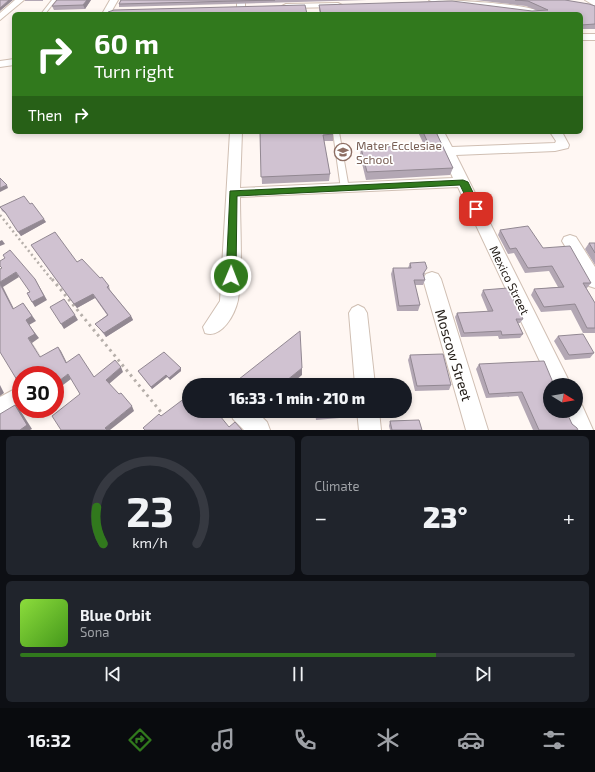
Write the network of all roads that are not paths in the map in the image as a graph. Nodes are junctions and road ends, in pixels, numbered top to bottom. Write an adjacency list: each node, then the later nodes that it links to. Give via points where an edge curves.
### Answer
1 (20, 0): 15 (street)
2 (54, 0): 11 (lane)
3 (114, 0): 12 (street)
4 (430, 1): 14 (street)
5 (586, 2): 6 (main road); 9 (street)
6 (595, 2)
7 (278, 4): 8 (street)
8 (351, 4)
9 (595, 6)
10 (121, 11): 13 (street)
11 (44, 12)
12 (107, 12)
13 (114, 12)
14 (534, 12)
15 (0, 17)
16 (583, 37): 17 (street)
17 (595, 37)
18 (12, 62): 19 (street)
19 (0, 64)
20 (236, 134): 27 (street)
21 (336, 134): 26 (lane)
22 (439, 134): 24 (street, Mexico Street)
23 (557, 134): 24 (street, via 563,145 556,147)
24 (448, 151): 25 (street, Mexico Street)
25 (463, 182): 26 (street); 34 (street, Mexico Street)
26 (345, 189): 27 (street)
27 (233, 193): 32 (street, via 229,301 223,314)
28 (570, 241): 30 (street)
29 (432, 279): 40 (street, Moscow Street)
30 (595, 280)
31 (358, 313): 33 (street)
32 (212, 327)
33 (364, 378)
34 (557, 378)
35 (247, 418): 38 (street)
36 (369, 418): 39 (street)
37 (576, 418): 41 (street)
38 (258, 430)
39 (370, 430)
40 (477, 430)
41 (582, 430)

